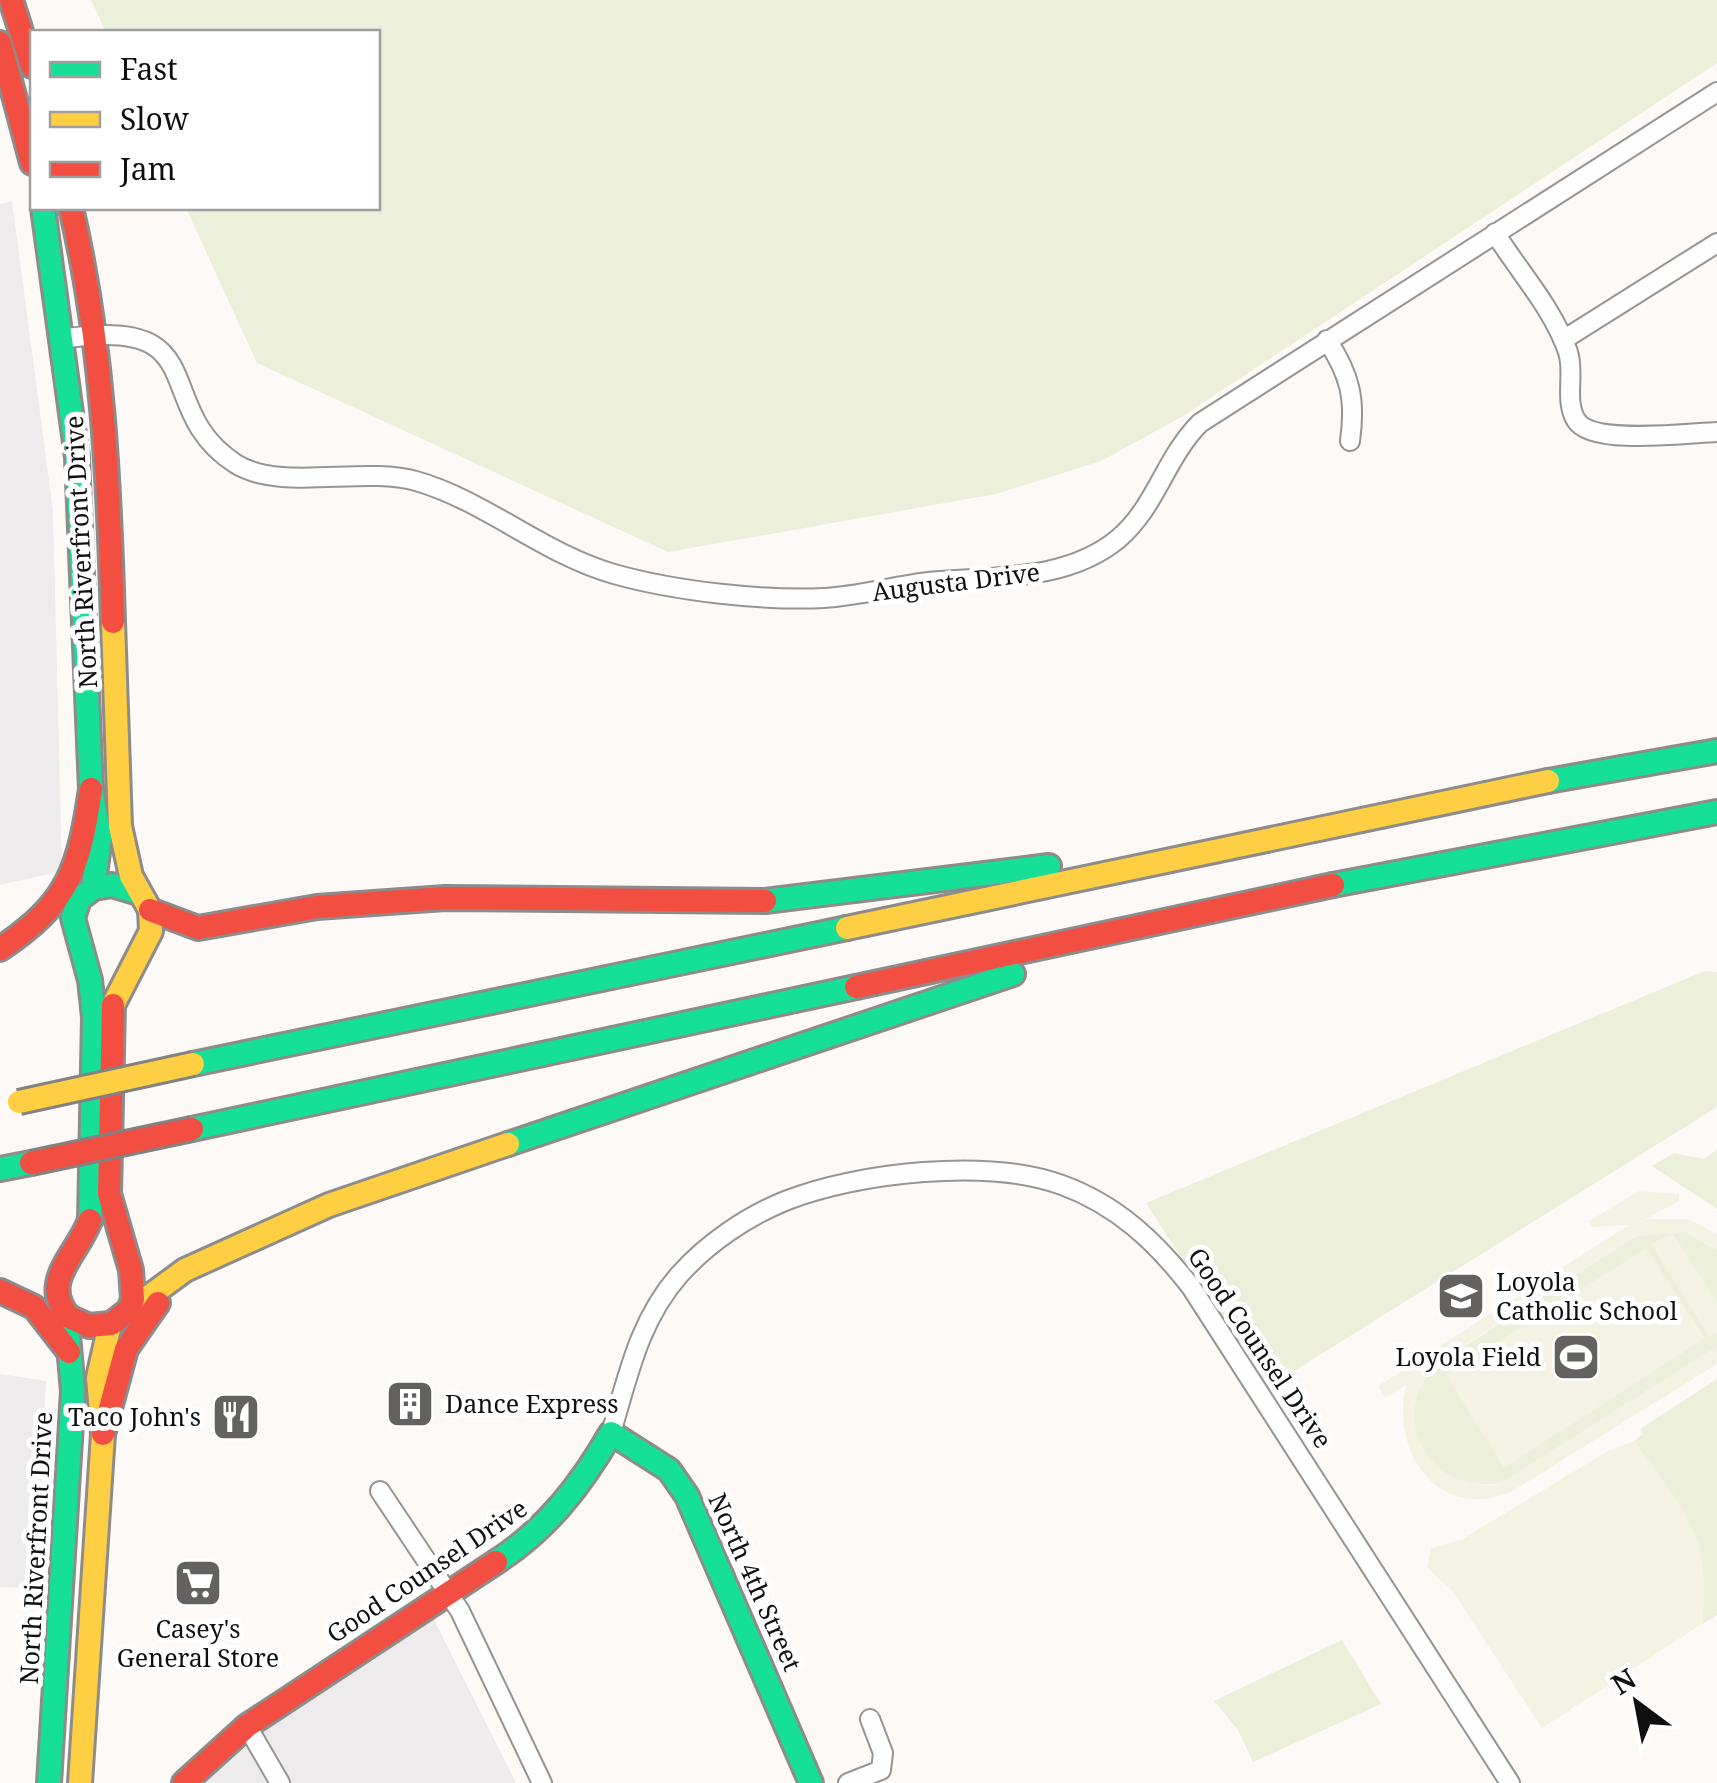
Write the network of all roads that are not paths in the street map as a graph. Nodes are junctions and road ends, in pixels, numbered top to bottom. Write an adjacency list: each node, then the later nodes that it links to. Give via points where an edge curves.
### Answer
1 (11, 0): 3 (main road)
2 (0, 43): 5 (main road)
3 (30, 60)
4 (1717, 92): 8 (street, Augusta Drive)
5 (30, 156)
6 (43, 210): 11 (main road, North Riverfront Drive)
7 (71, 210): 10 (main road, North Riverfront Drive, via 86,270)
8 (1495, 233): 12 (street, Augusta Drive); 13 (street)
9 (1717, 242): 13 (street)
10 (90, 334): 11 (street); 12 (street, Augusta Drive, via 129,333 157,347 208,438 234,463 268,474 412,480 578,562 630,578 821,598 1028,574 1090,556 1137,520 1177,446 1200,423); 22 (main road, North Riverfront Drive, via 110,500 120,826)
11 (62, 339): 17 (main road, North Riverfront Drive, via 80,490)
12 (1327, 340): 15 (street, via 1351,383)
13 (1563, 340): 14 (street, via 1575,420 1591,433)
14 (1717, 432)
15 (1350, 441)
16 (1717, 752): 19 (main road)
17 (92, 789): 21 (main road); 21 (main road, North Riverfront Drive, via 100,838)
18 (1717, 812): 20 (main road)
19 (1272, 840): 22 (main road, via 775,901 445,898 316,907 198,928); 25 (main road, bridge)
20 (1355, 880): 26 (main road, bridge); 28 (main road, via 932,999 329,1205)
21 (77, 898): 22 (main road, via 118,884); 23 (main road); 24 (main road, via 72,928)
22 (144, 902): 24 (main road, via 147,942)
23 (0, 949)
24 (103, 997): 27 (main road, via 108,1172)
25 (9, 1104)
26 (0, 1170)
27 (100, 1216): 31 (main road, via 61,1269); 33 (main road, via 133,1276 135,1290)
28 (236, 1246): 33 (main road, via 185,1270); 36 (main road, via 138,1324 119,1357)
29 (0, 1274): 31 (main road)
30 (0, 1291): 34 (main road, via 34,1307)
31 (56, 1294): 32 (main road)
32 (67, 1316): 33 (main road, via 90,1327); 34 (main road, North Riverfront Drive)
33 (119, 1318): 36 (main road, via 100,1357)
34 (69, 1352): 41 (main road, North Riverfront Drive, via 73,1391)
35 (611, 1433): 38 (main road, Good Counsel Drive, via 579,1488 546,1525); 46 (main road, North 4th Street, via 670,1470 687,1496); 48 (street, Good Counsel Drive, via 641,1331 660,1301 709,1246 766,1210 817,1191 967,1171 1004,1171 1060,1184 1133,1224 1191,1287)
36 (103, 1434): 42 (main road)
37 (380, 1490): 38 (street)
38 (448, 1594): 40 (main road, Good Counsel Drive); 45 (street)
39 (870, 1719): 47 (street, via 883,1753 881,1770)
40 (247, 1726): 43 (main road, Good Counsel Drive); 44 (street)
41 (49, 1783)
42 (80, 1783)
43 (184, 1783)
44 (280, 1783)
45 (542, 1783)
46 (811, 1783)
47 (848, 1783)
48 (1510, 1783)

